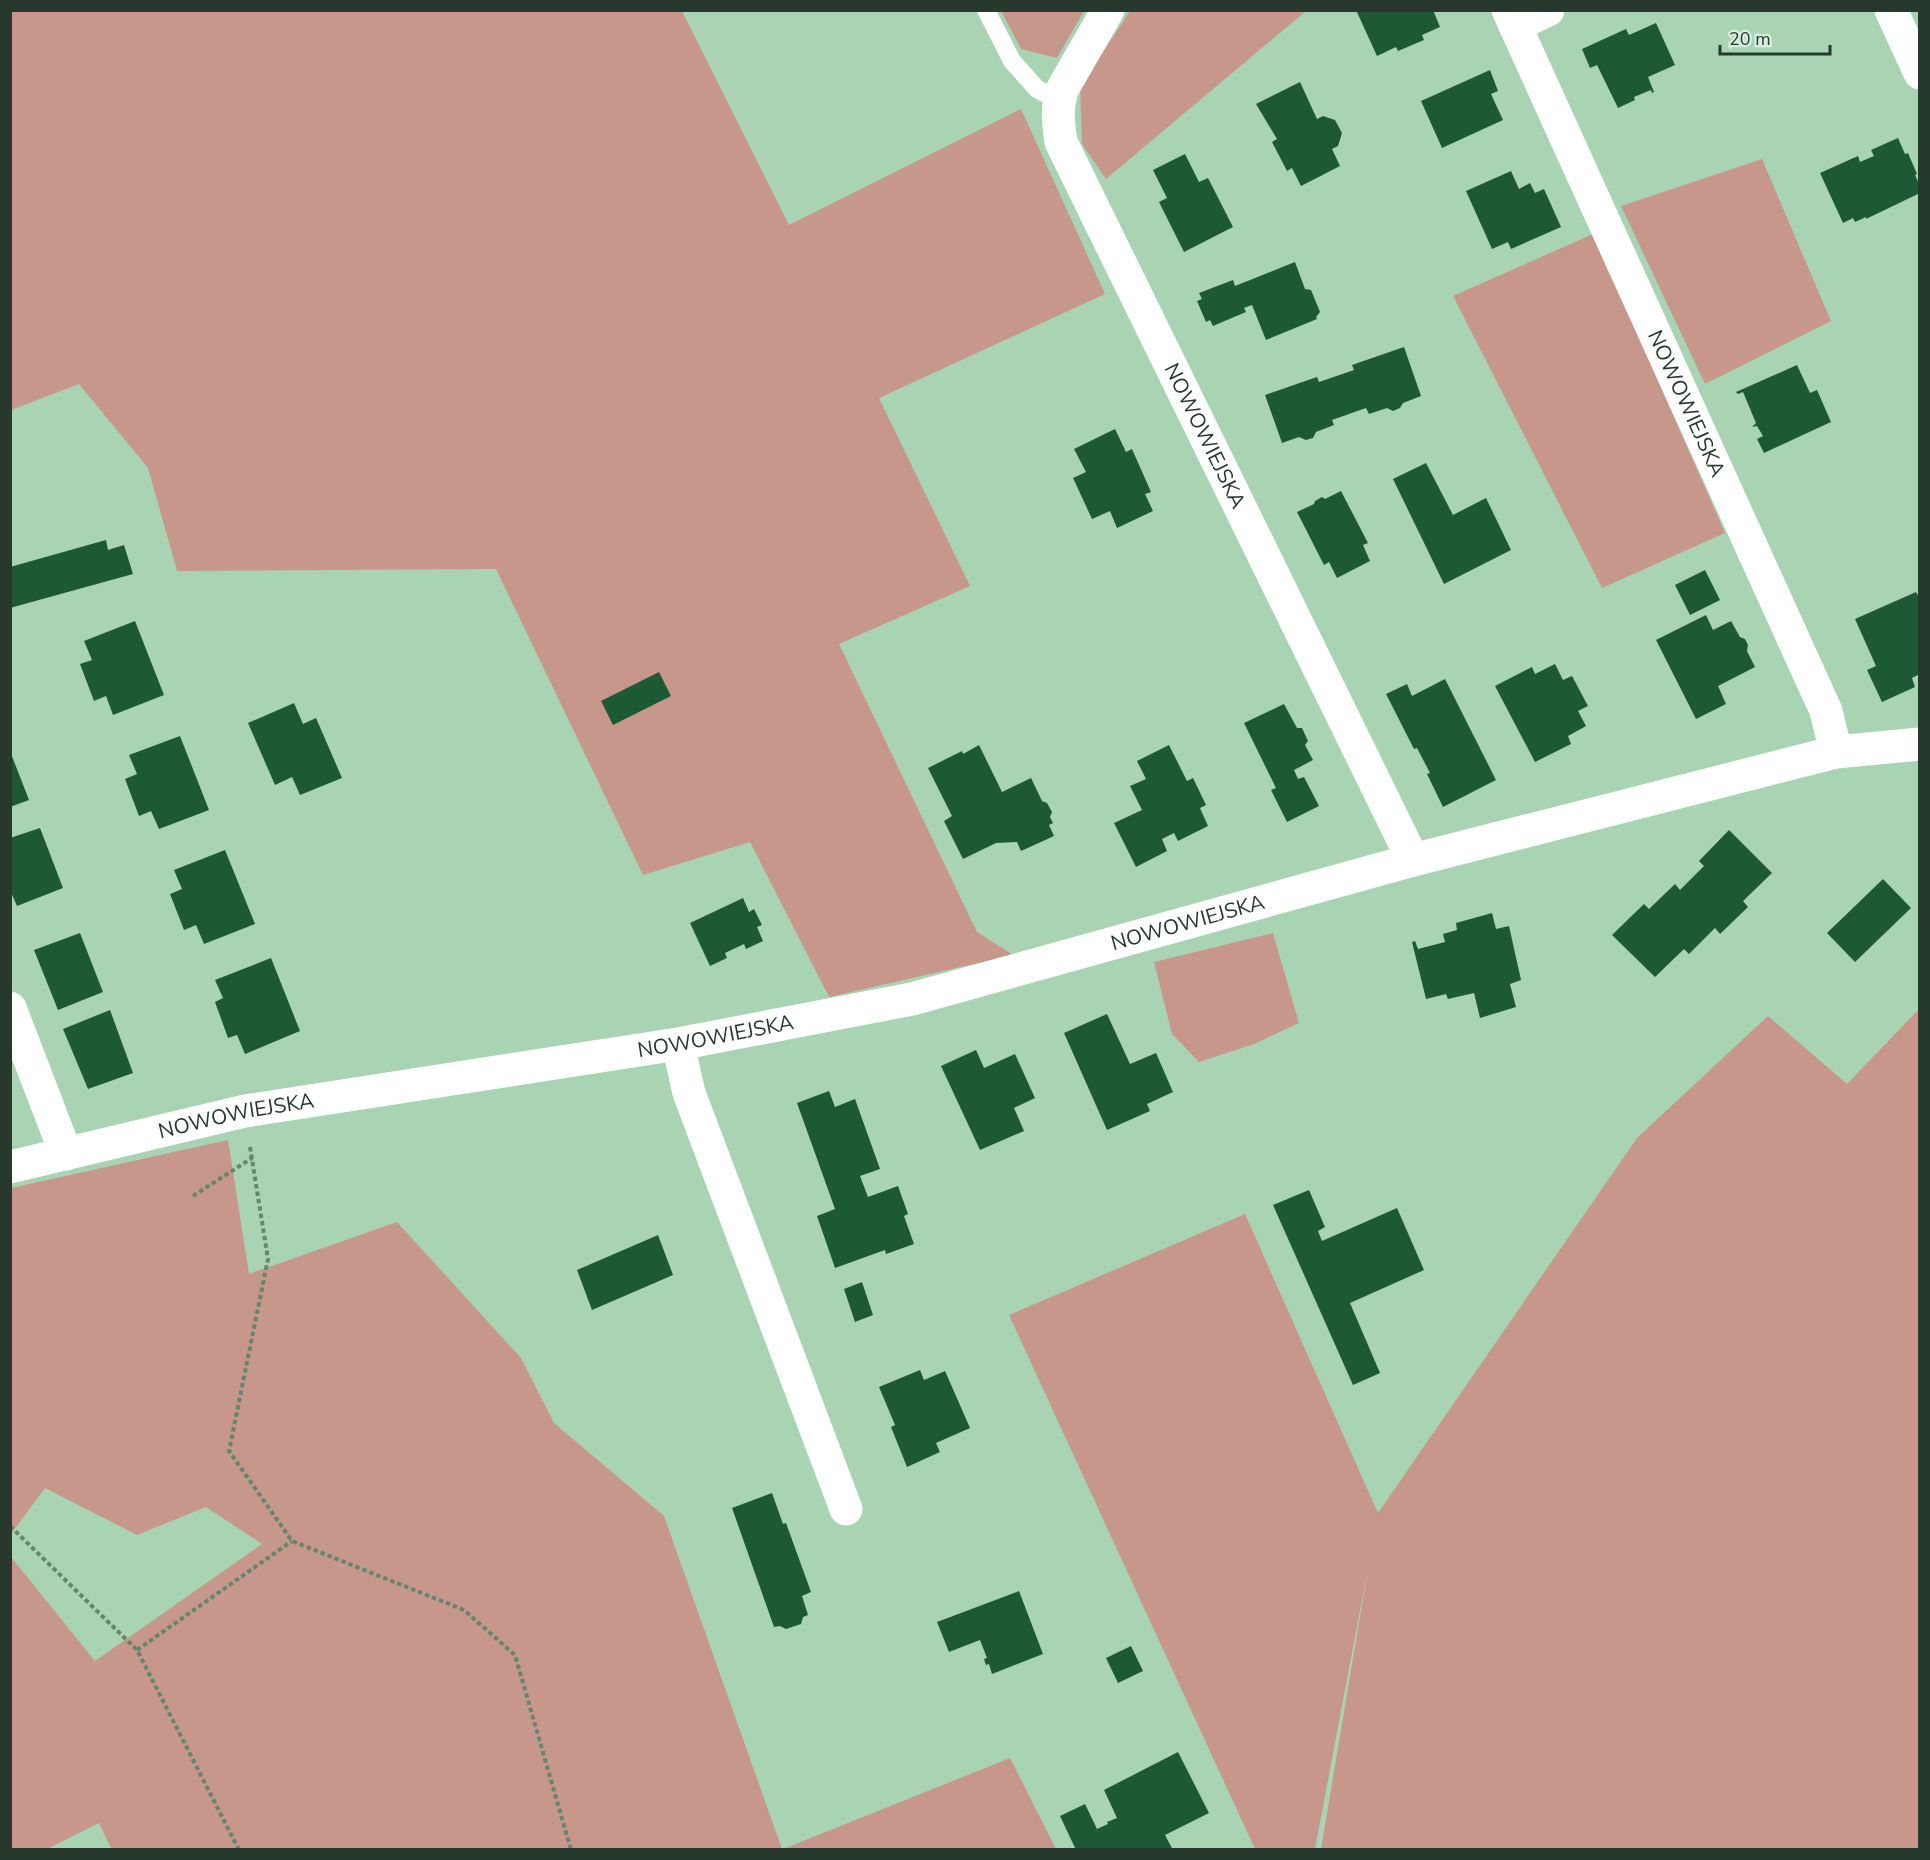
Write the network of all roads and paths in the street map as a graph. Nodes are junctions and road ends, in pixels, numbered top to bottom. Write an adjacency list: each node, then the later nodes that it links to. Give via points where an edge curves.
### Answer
1 (986, 10): 7 (lane, via 1012,61 1037,89)
2 (1108, 10): 7 (street, NOWOWIEJSKA)
3 (1548, 10): 5 (street, NOWOWIEJSKA)
4 (1891, 10): 6 (street)
5 (1511, 18): 9 (street, NOWOWIEJSKA, via 1827,711)
6 (1920, 73)
7 (1058, 100): 10 (street, NOWOWIEJSKA, via 1061,142)
8 (1920, 744): 9 (street, NOWOWIEJSKA)
9 (1836, 752): 10 (street, NOWOWIEJSKA)
10 (1413, 860): 12 (street, NOWOWIEJSKA, via 912,999)
11 (10, 1008): 14 (street)
12 (678, 1044): 13 (street, NOWOWIEJSKA); 18 (street, via 688,1093)
13 (245, 1110): 14 (street, NOWOWIEJSKA); 15 (path)
14 (66, 1154): 16 (street, NOWOWIEJSKA)
15 (252, 1158): 17 (path); 20 (path, via 268,1259 229,1451)
16 (10, 1167)
17 (193, 1196)
18 (846, 1509)
19 (10, 1526): 21 (path)
20 (292, 1541): 21 (path); 23 (path, via 464,1610 515,1655)
21 (136, 1650): 22 (path)
22 (239, 1850)
23 (571, 1850)

